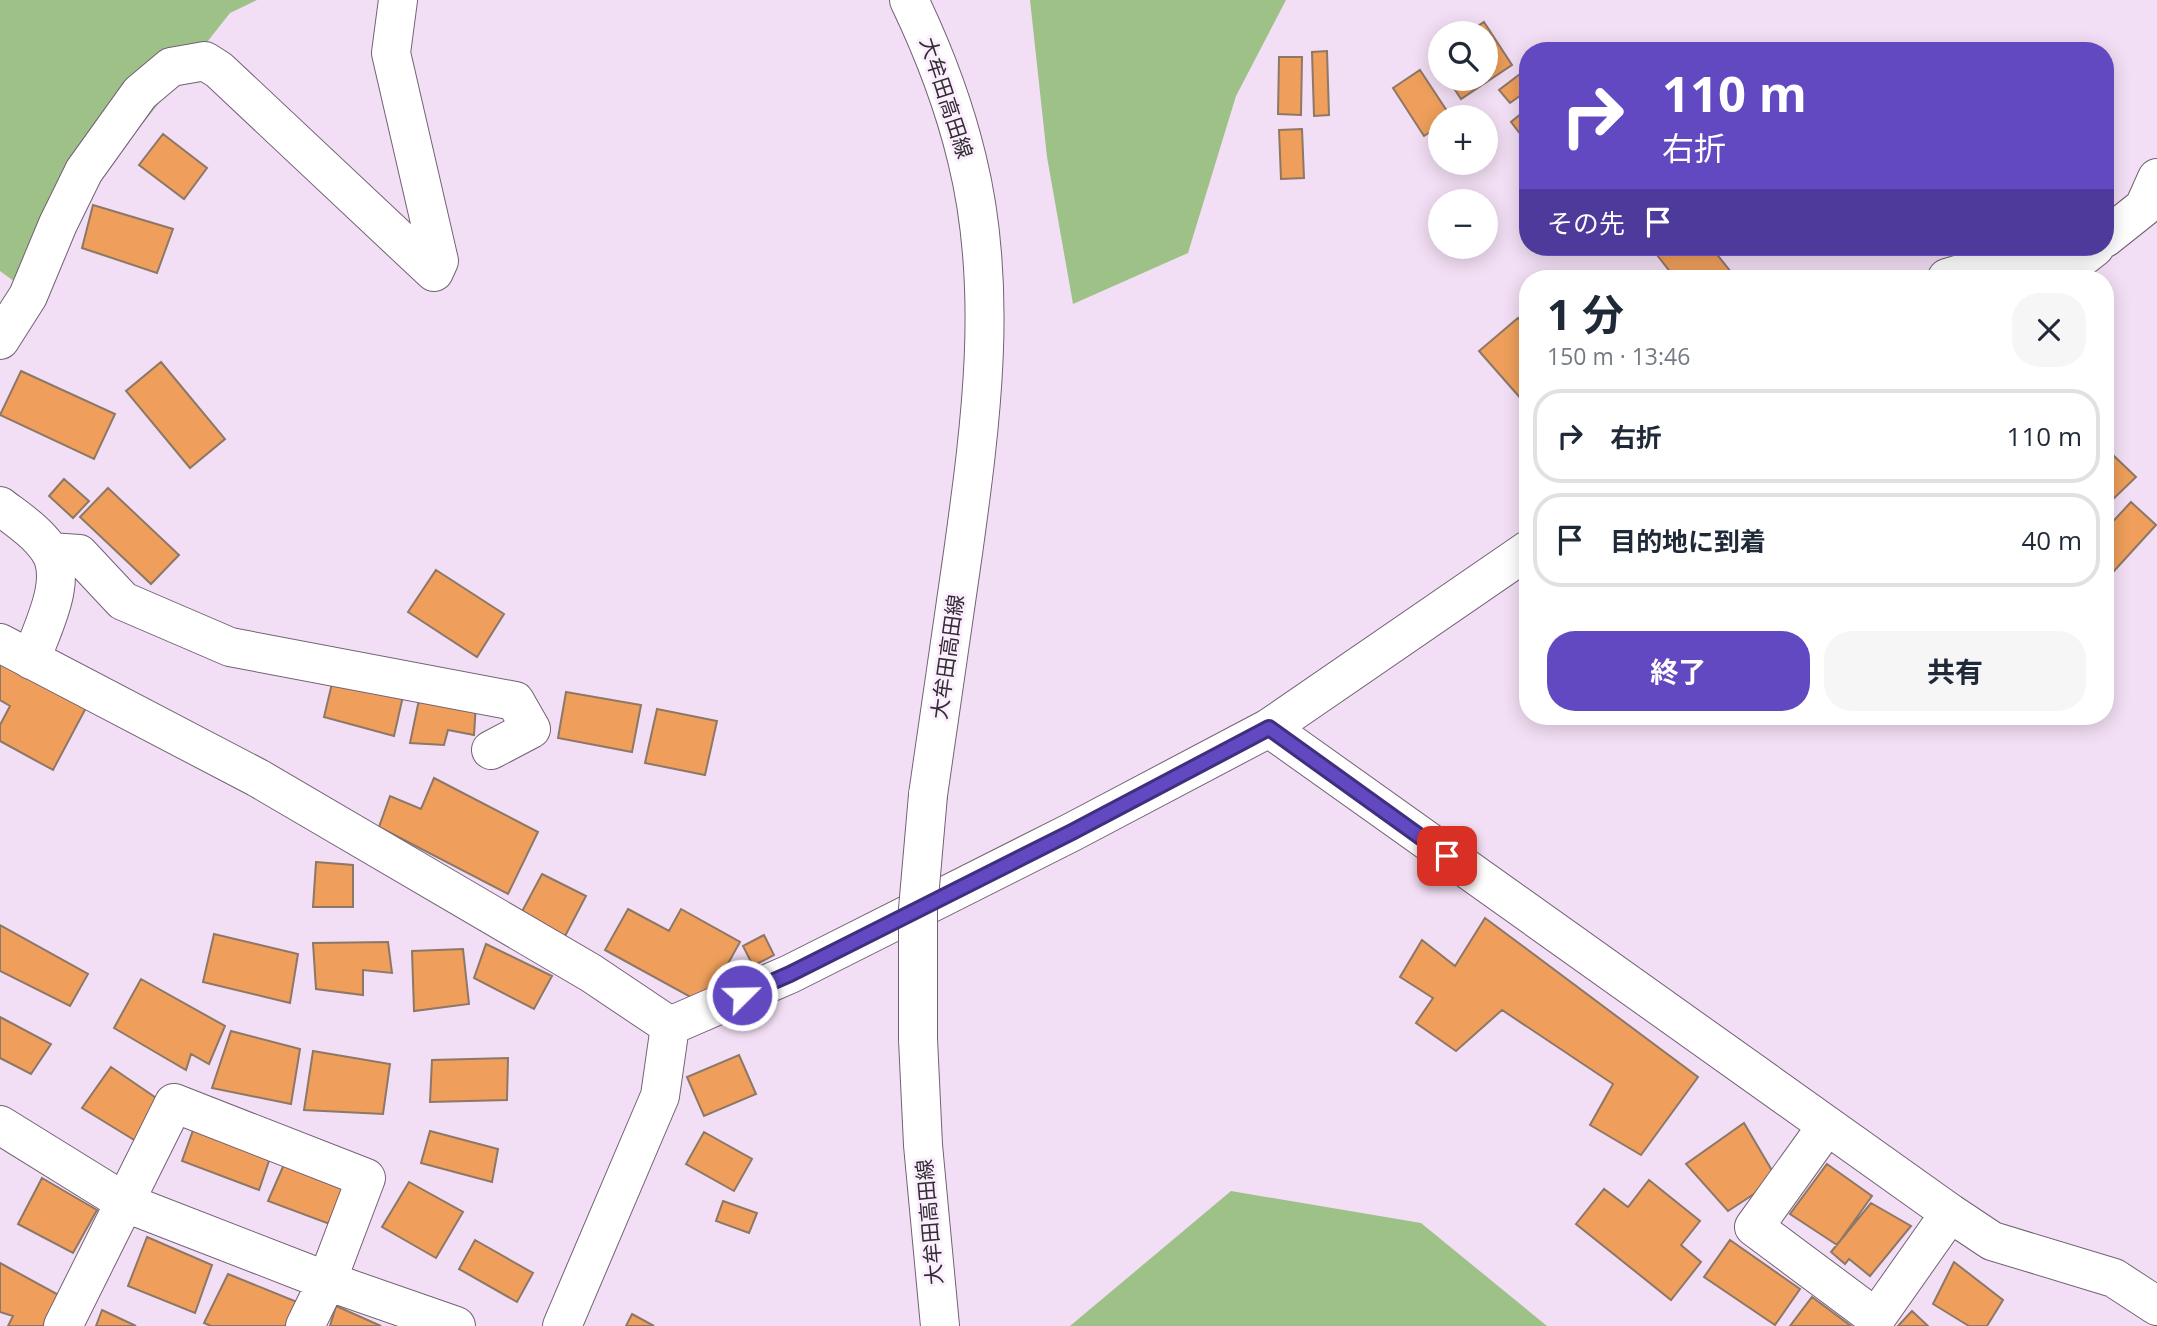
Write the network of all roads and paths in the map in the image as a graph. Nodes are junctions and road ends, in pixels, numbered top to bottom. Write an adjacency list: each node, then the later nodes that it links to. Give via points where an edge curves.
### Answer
1 (398, 0): 7 (street, via 391,53 439,261 434,272 205,61 171,67 140,93 85,171 28,296)
2 (909, 0): 25 (street, 大牟田高田線, bridge, via 929,41 967,159 982,255 986,359 976,463 928,794 918,909 923,1144)
3 (2157, 178): 4 (street, via 2144,207)
4 (2114, 231)
5 (2084, 256): 6 (street)
6 (1973, 270)
7 (0, 340)
8 (0, 506): 9 (street)
9 (50, 552): 11 (street, via 57,580); 13 (street, via 79,554 123,601 230,647 515,701 531,729)
10 (1519, 556): 12 (street)
11 (16, 652): 14 (street, via 258,778 591,973)
12 (1269, 728): 14 (street, via 790,974); 16 (street)
13 (491, 750)
14 (670, 1026): 24 (street, via 660,1096)
15 (0, 1125): 17 (street)
16 (1826, 1127): 18 (street); 18 (street, via 1754,1227 1876,1318)
17 (126, 1203): 19 (street); 19 (street, via 174,1103 366,1178); 21 (street)
18 (1950, 1213): 20 (street, via 1992,1241 2115,1278)
19 (327, 1281): 22 (street); 23 (street)
20 (2157, 1306)
21 (63, 1326)
22 (305, 1326)
23 (456, 1326)
24 (562, 1326)
25 (940, 1326)

